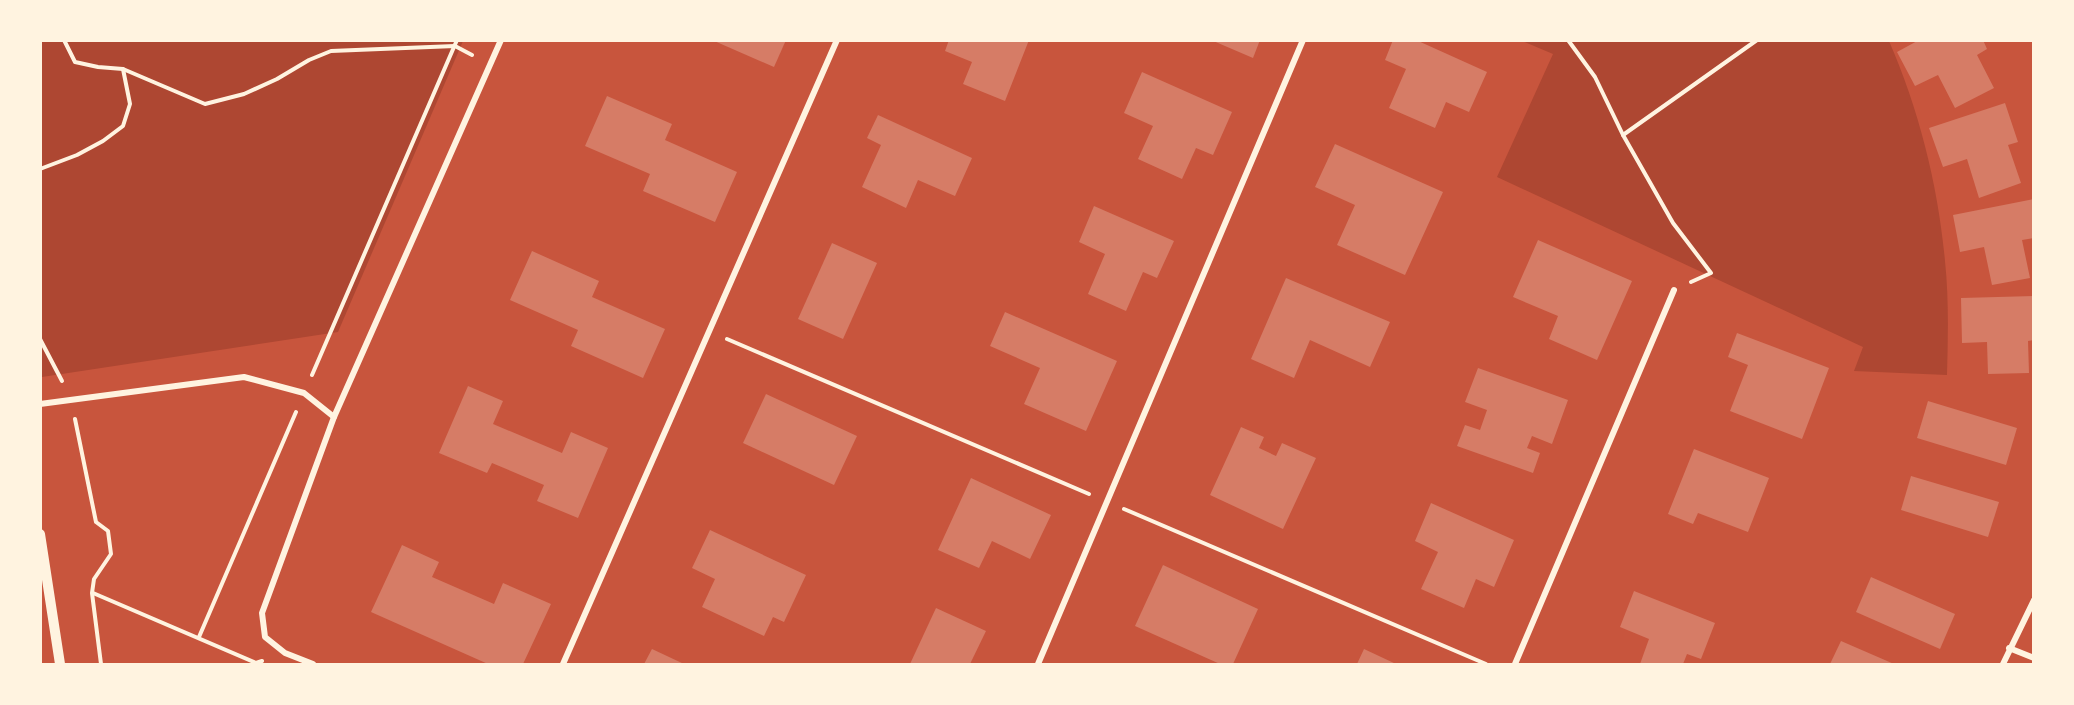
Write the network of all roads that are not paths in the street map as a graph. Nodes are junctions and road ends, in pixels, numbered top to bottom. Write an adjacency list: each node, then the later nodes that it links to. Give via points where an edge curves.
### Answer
1 (501, 40): 6 (street)
2 (837, 40): 13 (street)
3 (1303, 40): 14 (street)
4 (1674, 290): 15 (street)
5 (40, 404): 6 (street, via 244,377 304,393)
6 (334, 417): 12 (street, via 262,613 265,637 285,653)
7 (40, 534): 11 (street)
8 (2034, 600): 9 (street)
9 (2009, 648): 10 (street); 16 (street)
10 (2034, 658)
11 (60, 664)
12 (312, 664)
13 (563, 664)
14 (1038, 664)
15 (1515, 664)
16 (2003, 664)

